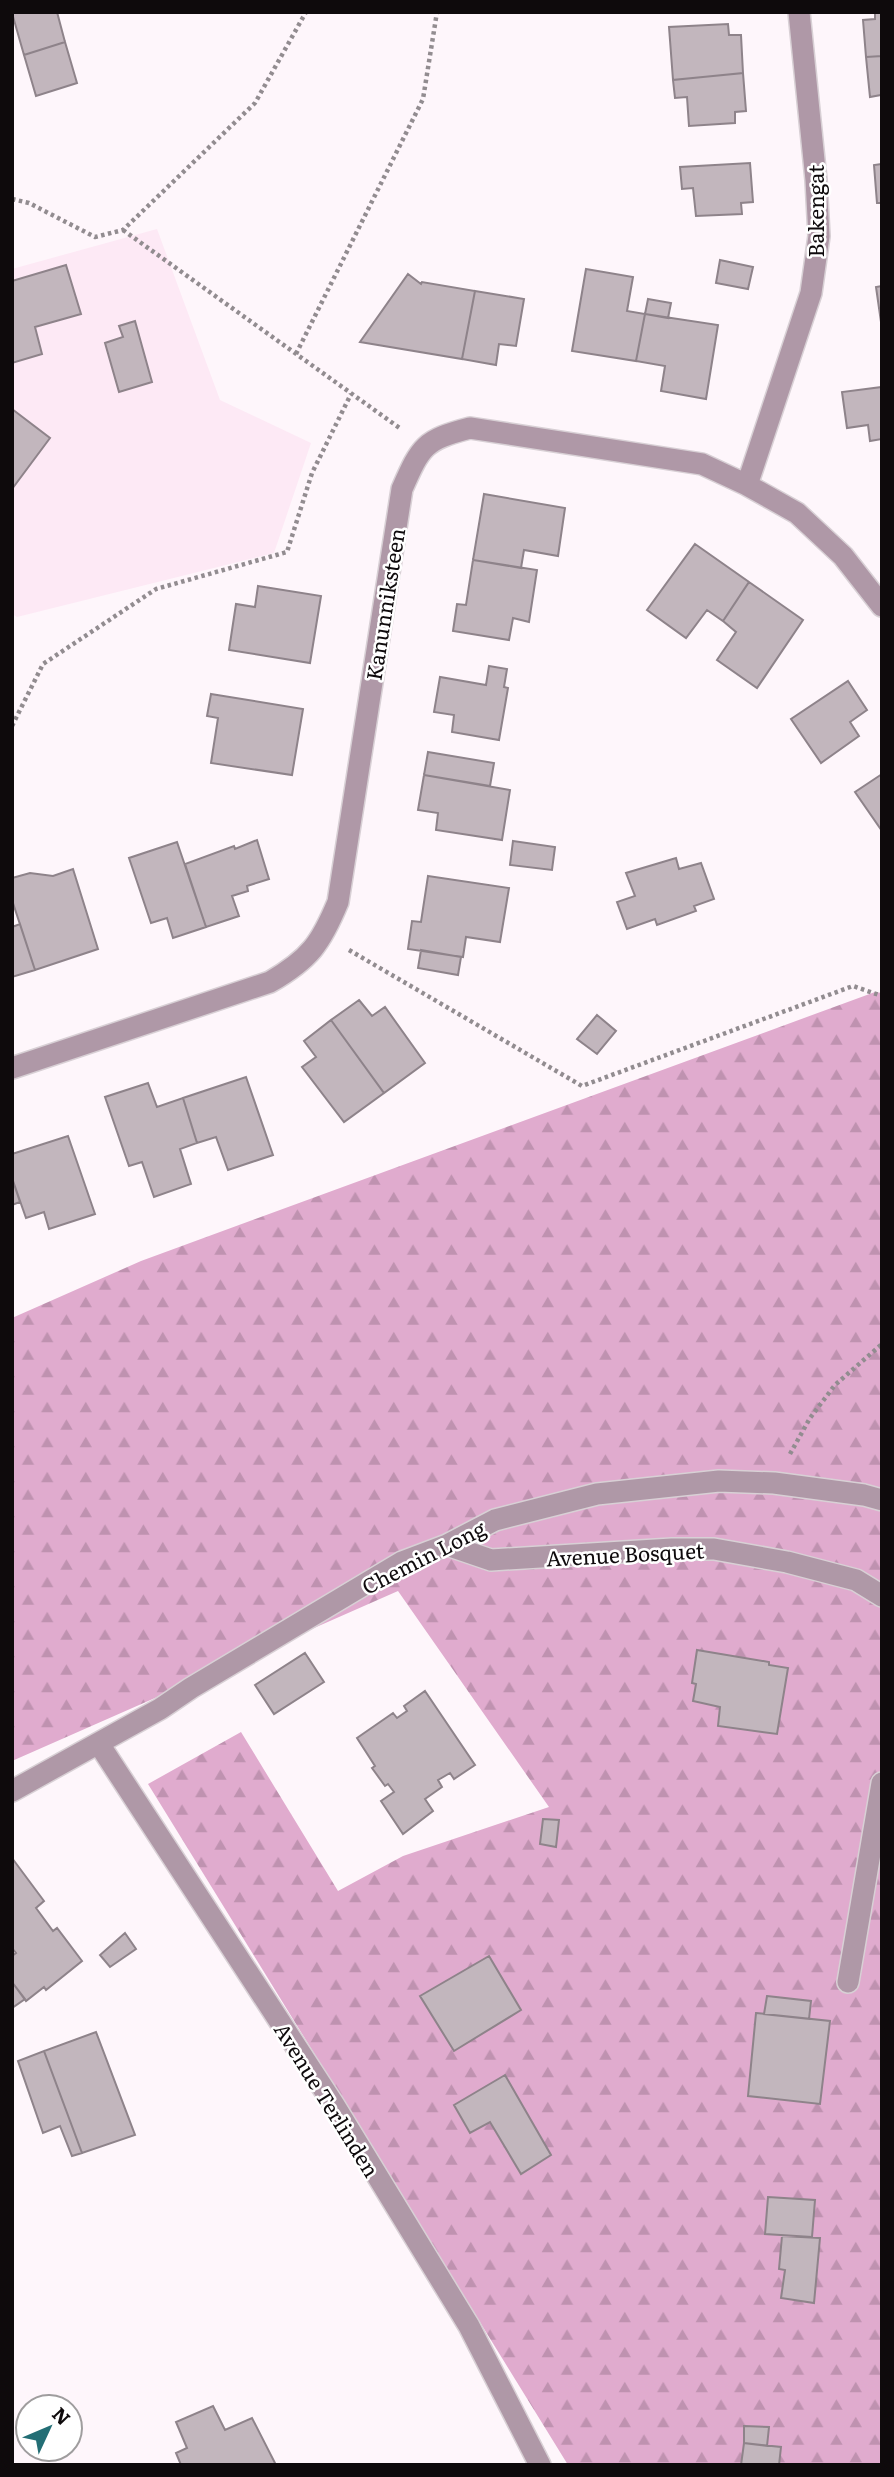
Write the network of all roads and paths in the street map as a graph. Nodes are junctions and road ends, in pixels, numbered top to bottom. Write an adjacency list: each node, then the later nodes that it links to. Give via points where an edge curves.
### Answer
1 (306, 12): 5 (path, via 255,103)
2 (436, 12): 6 (path, via 423,99)
3 (799, 12): 9 (street, Bakengat, via 819,236 811,293)
4 (12, 199): 5 (path, via 95,237)
5 (123, 230): 6 (path)
6 (296, 354): 7 (path)
7 (351, 394): 8 (path); 11 (path, via 312,473 287,552 156,589 43,664)
8 (426, 447): 9 (street, via 438,437 470,428 702,464); 12 (street, Kanunniksteen, via 416,457 402,489 338,902)
9 (747, 485): 10 (street, via 797,513 843,556)
10 (882, 606)
11 (12, 726)
12 (324, 936): 13 (path, via 582,1086 853,986); 14 (street, Kanunniksteen, via 296,967 270,982)
13 (882, 996)
14 (12, 1068)
15 (880, 1346): 16 (path, via 835,1385 810,1418)
16 (775, 1483): 17 (street, Chemin Long); 18 (street, Chemin Long, via 719,1481 597,1494 495,1520)
17 (882, 1500)
18 (447, 1545): 19 (street, Avenue Bosquet, via 491,1560 714,1549 856,1580); 20 (street, Chemin Long, via 402,1562)
19 (882, 1596)
20 (99, 1744): 22 (street, Chemin Long); 24 (street, Avenue Terlinden, via 334,2105 469,2326)
21 (882, 1783): 23 (street)
22 (12, 1791)
23 (848, 1982)
24 (540, 2465)

